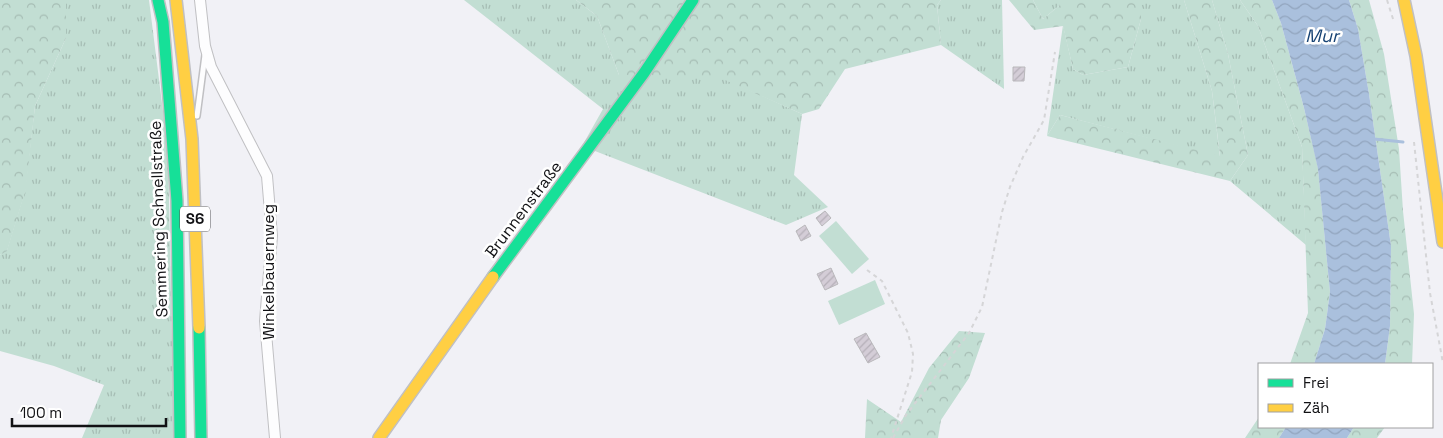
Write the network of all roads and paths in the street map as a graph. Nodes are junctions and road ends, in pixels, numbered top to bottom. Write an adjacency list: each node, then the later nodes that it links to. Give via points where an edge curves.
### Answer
1 (157, 0): 15 (main road, Semmering Schnellstraße / S6, via 163,22 177,201)
2 (176, 0): 10 (main road, S6)
3 (200, 0): 8 (street, Winkelbauernweg)
4 (693, 0): 18 (main road, Brunnenstraße, via 644,73)
5 (1388, 0): 7 (path)
6 (1404, 0): 12 (main road, via 1416,56)
7 (1396, 30)
8 (205, 46): 10 (lane); 17 (street, Winkelbauernweg, via 211,67 267,176 272,236 265,321)
9 (1056, 52): 19 (path, via 1044,120 1010,187 982,307 969,333)
10 (192, 139): 16 (main road, S6)
11 (1414, 142): 14 (path, via 1430,292)
12 (1443, 242)
13 (867, 270): 19 (path, via 882,281 908,333 912,354 912,372)
14 (1443, 363)
15 (180, 438)
16 (201, 438)
17 (276, 438)
18 (379, 438)
19 (892, 438)

